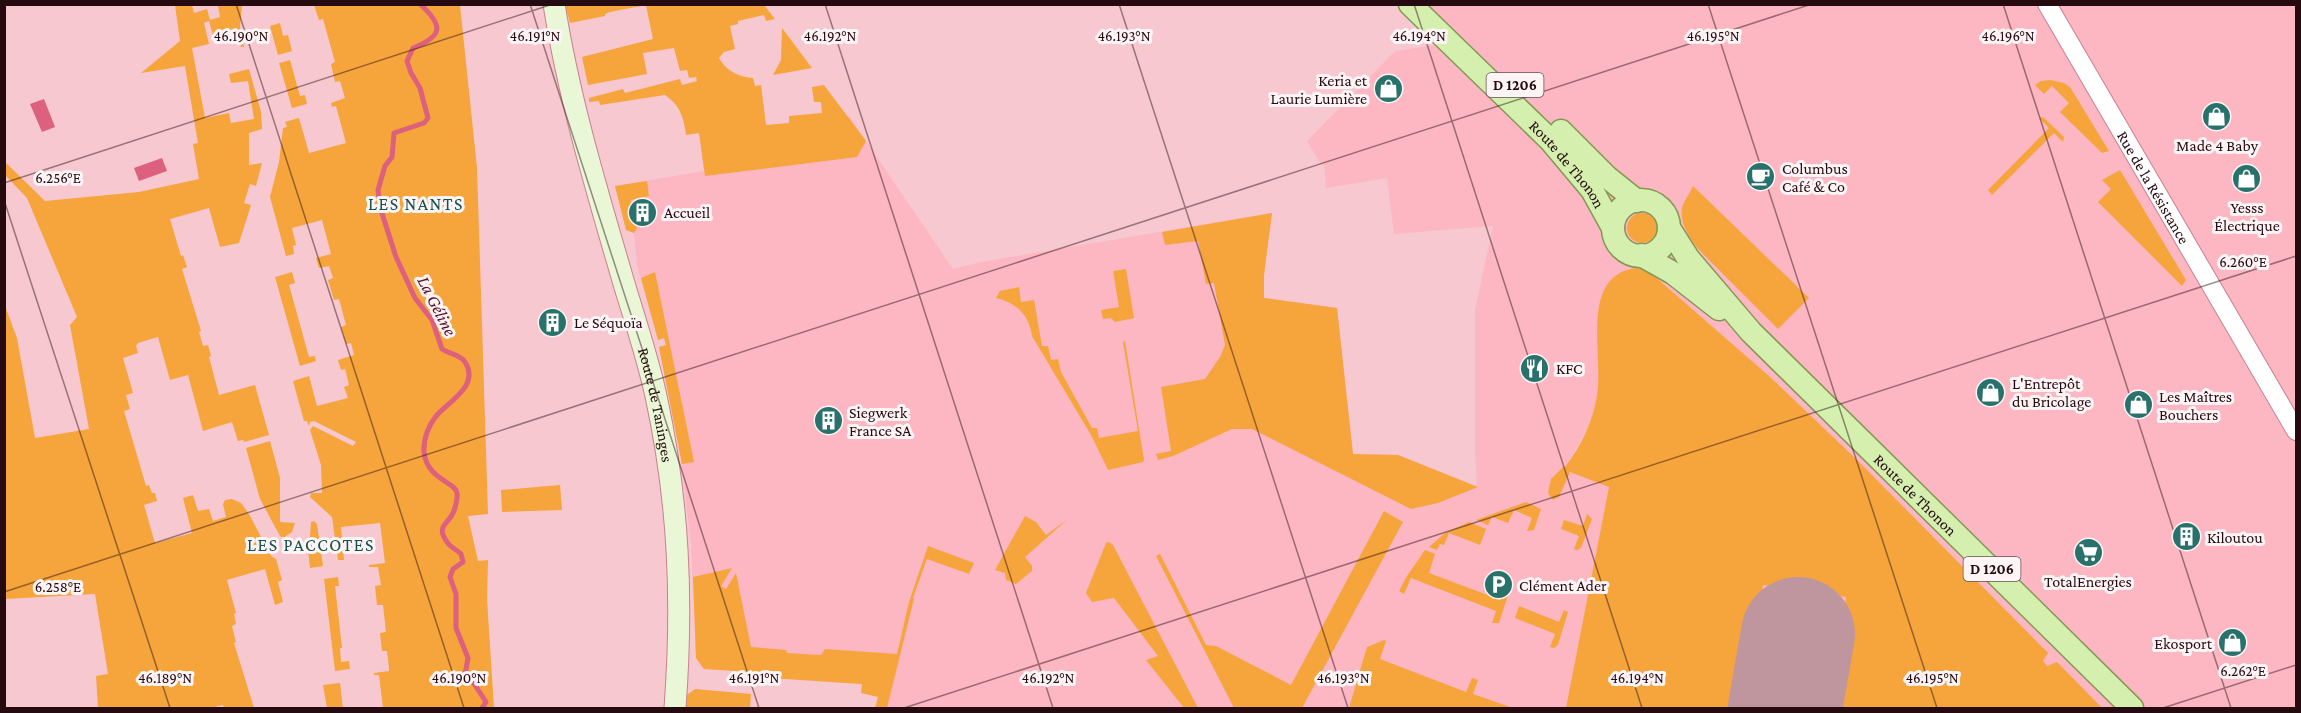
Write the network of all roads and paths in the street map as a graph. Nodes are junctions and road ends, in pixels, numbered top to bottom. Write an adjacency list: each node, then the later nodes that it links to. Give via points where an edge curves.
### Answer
1 (554, 4): 11 (main road, Route de Taninges, via 571,92 652,379 667,453 680,570)
2 (1410, 4): 6 (main road, Route de Thonon / D 1206, via 1550,140 1592,190)
3 (1432, 4): 5 (main road, Route de Thonon / D 1206, via 1597,167)
4 (2047, 4): 10 (street, Rue de la Résistance)
5 (1637, 201): 6 (main road, via 1619,211); 7 (main road, via 1657,206 1666,215)
6 (1614, 228): 8 (main road, via 1621,247 1630,254)
7 (1669, 228): 8 (main road, via 1661,247); 9 (main road, Route de Thonon / D 1206, via 1688,258)
8 (1641, 255): 9 (main road, Route de Thonon / D 1206, via 1672,273)
9 (1751, 333): 12 (main road, Route de Thonon / D 1206)
10 (2296, 431)
11 (675, 708)
12 (2132, 708)

